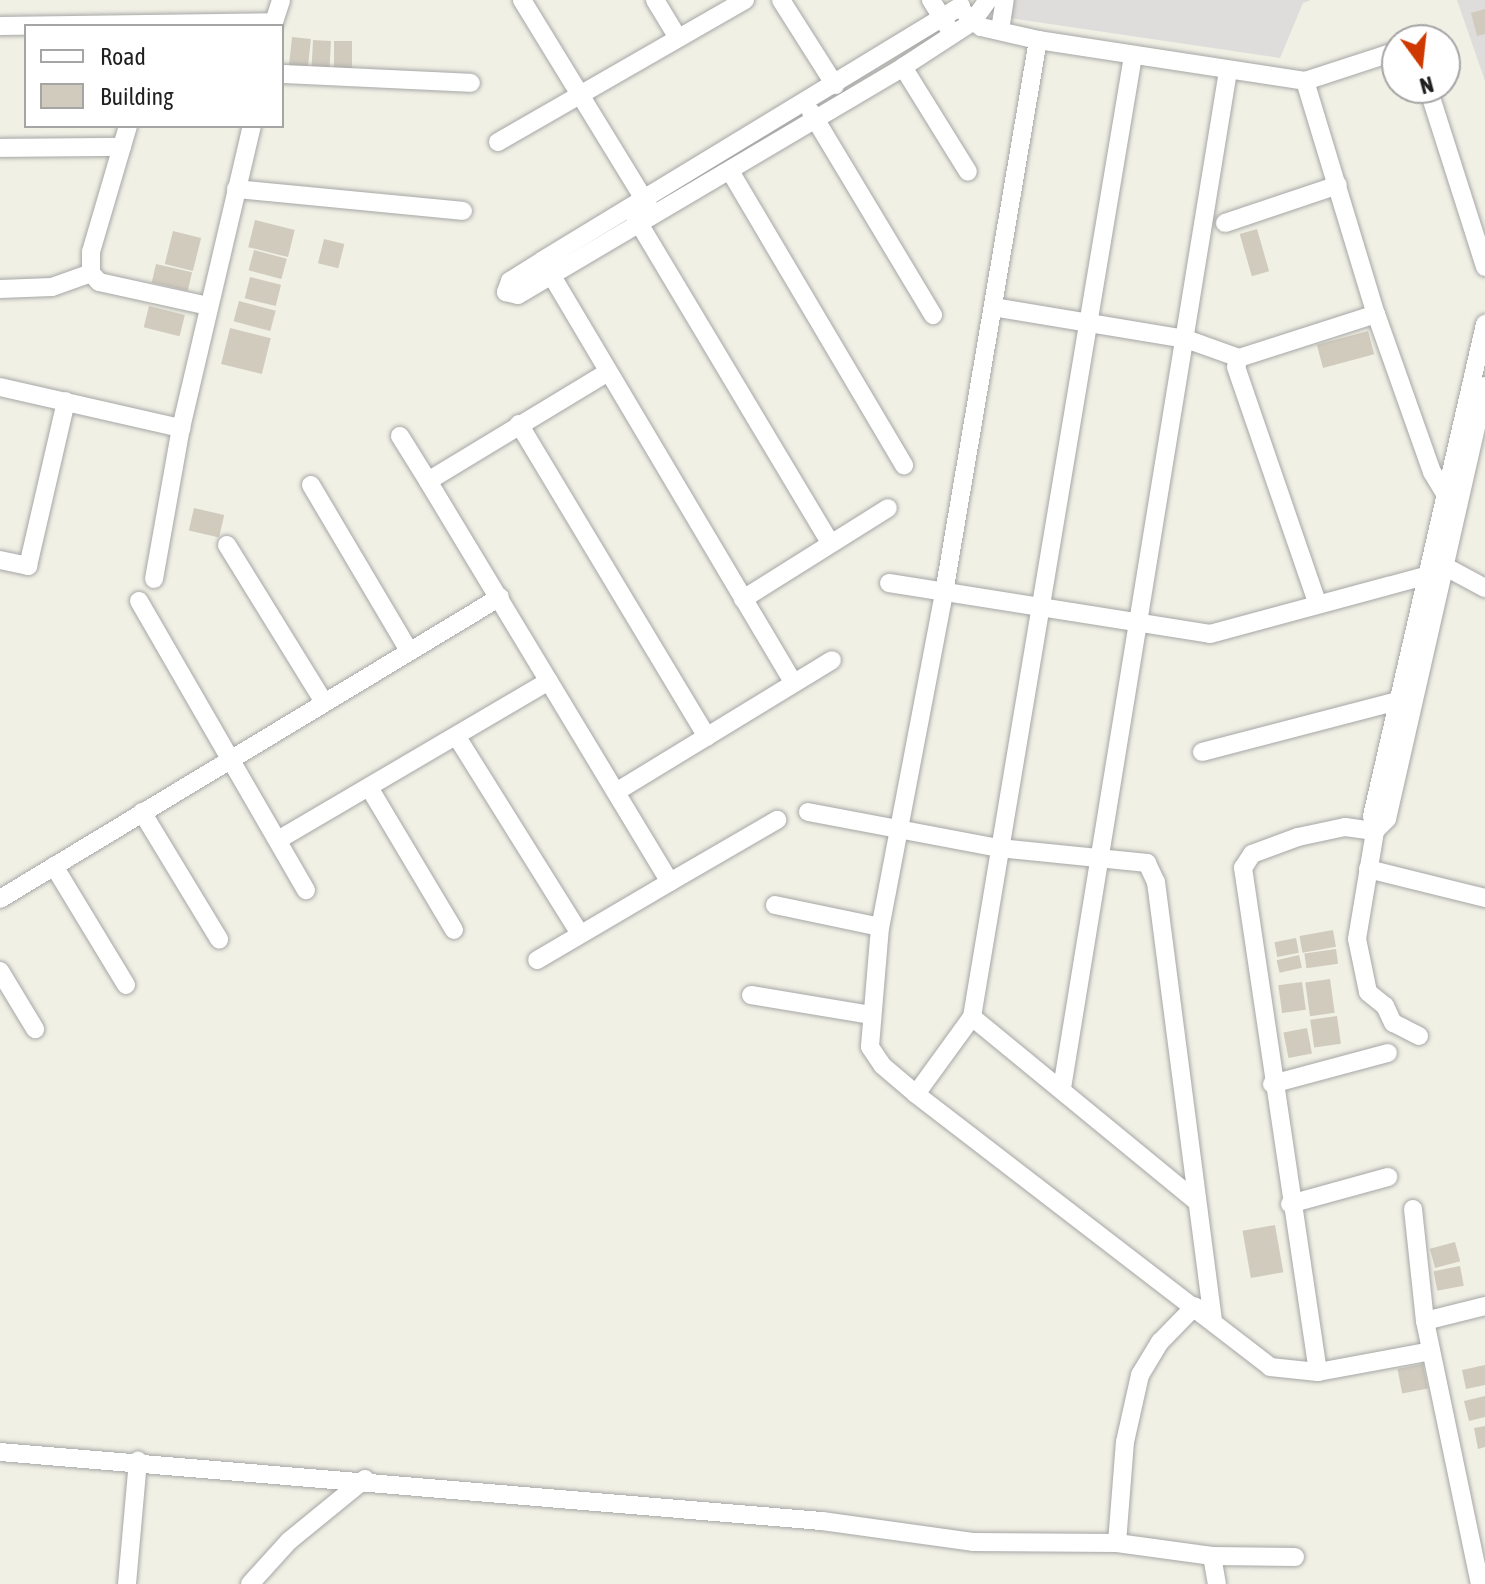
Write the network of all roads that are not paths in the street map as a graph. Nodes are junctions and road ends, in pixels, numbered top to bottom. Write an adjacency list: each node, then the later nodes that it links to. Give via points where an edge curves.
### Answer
1 (281, 0): 11 (street)
2 (522, 0): 26 (street)
3 (655, 0): 16 (street)
4 (745, 0): 16 (street)
5 (781, 0): 25 (street)
6 (931, 0): 14 (street)
7 (988, 0): 10 (street)
8 (1005, 0): 15 (street)
9 (958, 3): 10 (street); 14 (street)
10 (972, 22): 14 (street); 15 (street)
11 (273, 24)
12 (0, 26): 13 (street)
13 (24, 26)
14 (947, 26): 20 (street); 25 (street)
15 (1000, 30): 17 (street)
16 (678, 38): 26 (street)
17 (1038, 40): 18 (street); 46 (street)
18 (1133, 56): 21 (street); 49 (street)
19 (1381, 56): 23 (street)
20 (903, 67): 29 (street); 36 (street)
21 (1228, 71): 23 (street); 51 (street)
22 (284, 74): 24 (street)
23 (1305, 81): 37 (street)
24 (471, 83)
25 (835, 85): 27 (street)
26 (579, 95): 32 (street); 40 (street)
27 (804, 103): 29 (street); 40 (street)
28 (1433, 104): 42 (street)
29 (816, 119): 35 (street); 48 (street)
30 (127, 128): 33 (street)
31 (251, 128): 38 (street)
32 (498, 142)
33 (122, 147): 34 (street); 43 (street, via 91,252)
34 (0, 148)
35 (730, 171): 40 (street); 60 (street)
36 (968, 172)
37 (1338, 185): 41 (street); 47 (street)
38 (236, 189): 39 (street); 45 (street)
39 (463, 211)
40 (642, 212): 53 (street, via 547,268); 65 (street)
41 (1225, 223)
42 (1485, 267)
43 (91, 273): 44 (street, via 52,287); 45 (street, via 99,282)
44 (0, 289)
45 (208, 306): 58 (street)
46 (993, 307): 49 (street); 73 (street)
47 (1376, 314): 52 (street); 63 (street, via 1432,472)
48 (933, 315)
49 (1089, 320): 51 (street); 78 (street)
50 (1485, 324): 63 (street)
51 (1186, 339): 52 (street); 79 (street)
52 (1239, 358): 77 (street, via 1236,367)
53 (608, 372): 57 (street); 75 (street)
54 (1485, 386): 63 (street)
55 (0, 387): 56 (street)
56 (66, 401): 58 (street); 67 (street, via 28,566)
57 (519, 424): 61 (street); 87 (street)
58 (181, 428): 70 (street)
59 (400, 436): 61 (street)
60 (904, 465)
61 (428, 481): 74 (street)
62 (311, 485): 80 (street)
63 (1451, 502): 68 (street); 69 (street)
64 (888, 508): 65 (street)
65 (830, 542): 75 (street)
66 (227, 545): 85 (street)
67 (0, 560)
68 (1444, 566): 72 (street); 96 (street, via 1387,819)
69 (1425, 576): 77 (street); 84 (street)
70 (154, 579)
71 (889, 583): 73 (street)
72 (1485, 588)
73 (944, 593): 78 (street); 95 (street)
74 (500, 597): 80 (street); 82 (street)
75 (743, 599): 83 (street)
76 (139, 601): 89 (street)
77 (1317, 602): 79 (street, via 1210,634)
78 (1038, 610): 79 (street); 98 (street)
79 (1140, 624): 99 (street)
80 (409, 651): 85 (street)
81 (832, 660): 83 (street)
82 (549, 681): 86 (street); 91 (street)
83 (794, 683): 87 (street)
84 (1398, 701): 88 (street); 96 (street, via 1372,816)
85 (324, 702): 89 (street)
86 (457, 737): 90 (street); 109 (street)
87 (707, 737): 91 (street)
88 (1202, 752)
89 (229, 757): 92 (street); 97 (street)
90 (370, 789): 97 (street); 108 (street)
91 (616, 792): 102 (street)
92 (142, 812): 100 (street); 110 (street)
93 (808, 812): 95 (street)
94 (777, 820): 102 (street)
95 (900, 828): 98 (street); 107 (street)
96 (1375, 831): 101 (street); 120 (street, via 1345,827 1298,837 1262,849 1245,862)
97 (278, 840): 103 (street)
98 (999, 848): 99 (street); 116 (street)
99 (1099, 858): 121 (street); 124 (street, via 1147,863 1153,871)
100 (54, 866): 105 (street); 113 (street)
101 (1368, 869): 104 (street); 118 (street, via 1357,939 1365,987 1385,1006 1393,1023)
102 (670, 882): 109 (street)
103 (306, 890)
104 (1485, 898)
105 (0, 899)
106 (775, 905): 107 (street)
107 (880, 927): 115 (street)
108 (454, 930)
109 (580, 934): 111 (street)
110 (219, 939)
111 (537, 960)
112 (0, 971): 117 (street)
113 (126, 985)
114 (751, 995): 115 (street)
115 (870, 1015): 122 (street, via 874,1057)
116 (972, 1017): 121 (street); 122 (street)
117 (35, 1029)
118 (1419, 1036)
119 (1388, 1053): 120 (street)
120 (1272, 1084): 125 (street)
121 (1062, 1088): 124 (street)
122 (916, 1094): 127 (street)
123 (1388, 1177): 125 (street)
124 (1195, 1200): 129 (street)
125 (1290, 1204): 132 (street)
126 (1413, 1209): 130 (street)
127 (1195, 1306): 129 (street); 136 (street, via 1160,1342 1140,1375 1125,1442)
128 (1485, 1306): 130 (street)
129 (1213, 1319): 132 (street, via 1249,1355 1270,1367)
130 (1425, 1321): 131 (street)
131 (1431, 1351): 132 (street); 142 (street)
132 (1318, 1372)
133 (0, 1452): 134 (street)
134 (138, 1460): 135 (street); 139 (street)
135 (365, 1479): 136 (street, via 822,1521 973,1542); 140 (street, via 289,1541)
136 (1117, 1543): 137 (street)
137 (1212, 1556): 138 (street); 141 (street)
138 (1295, 1557)
139 (127, 1584)
140 (250, 1584)
141 (1217, 1584)
142 (1480, 1584)

